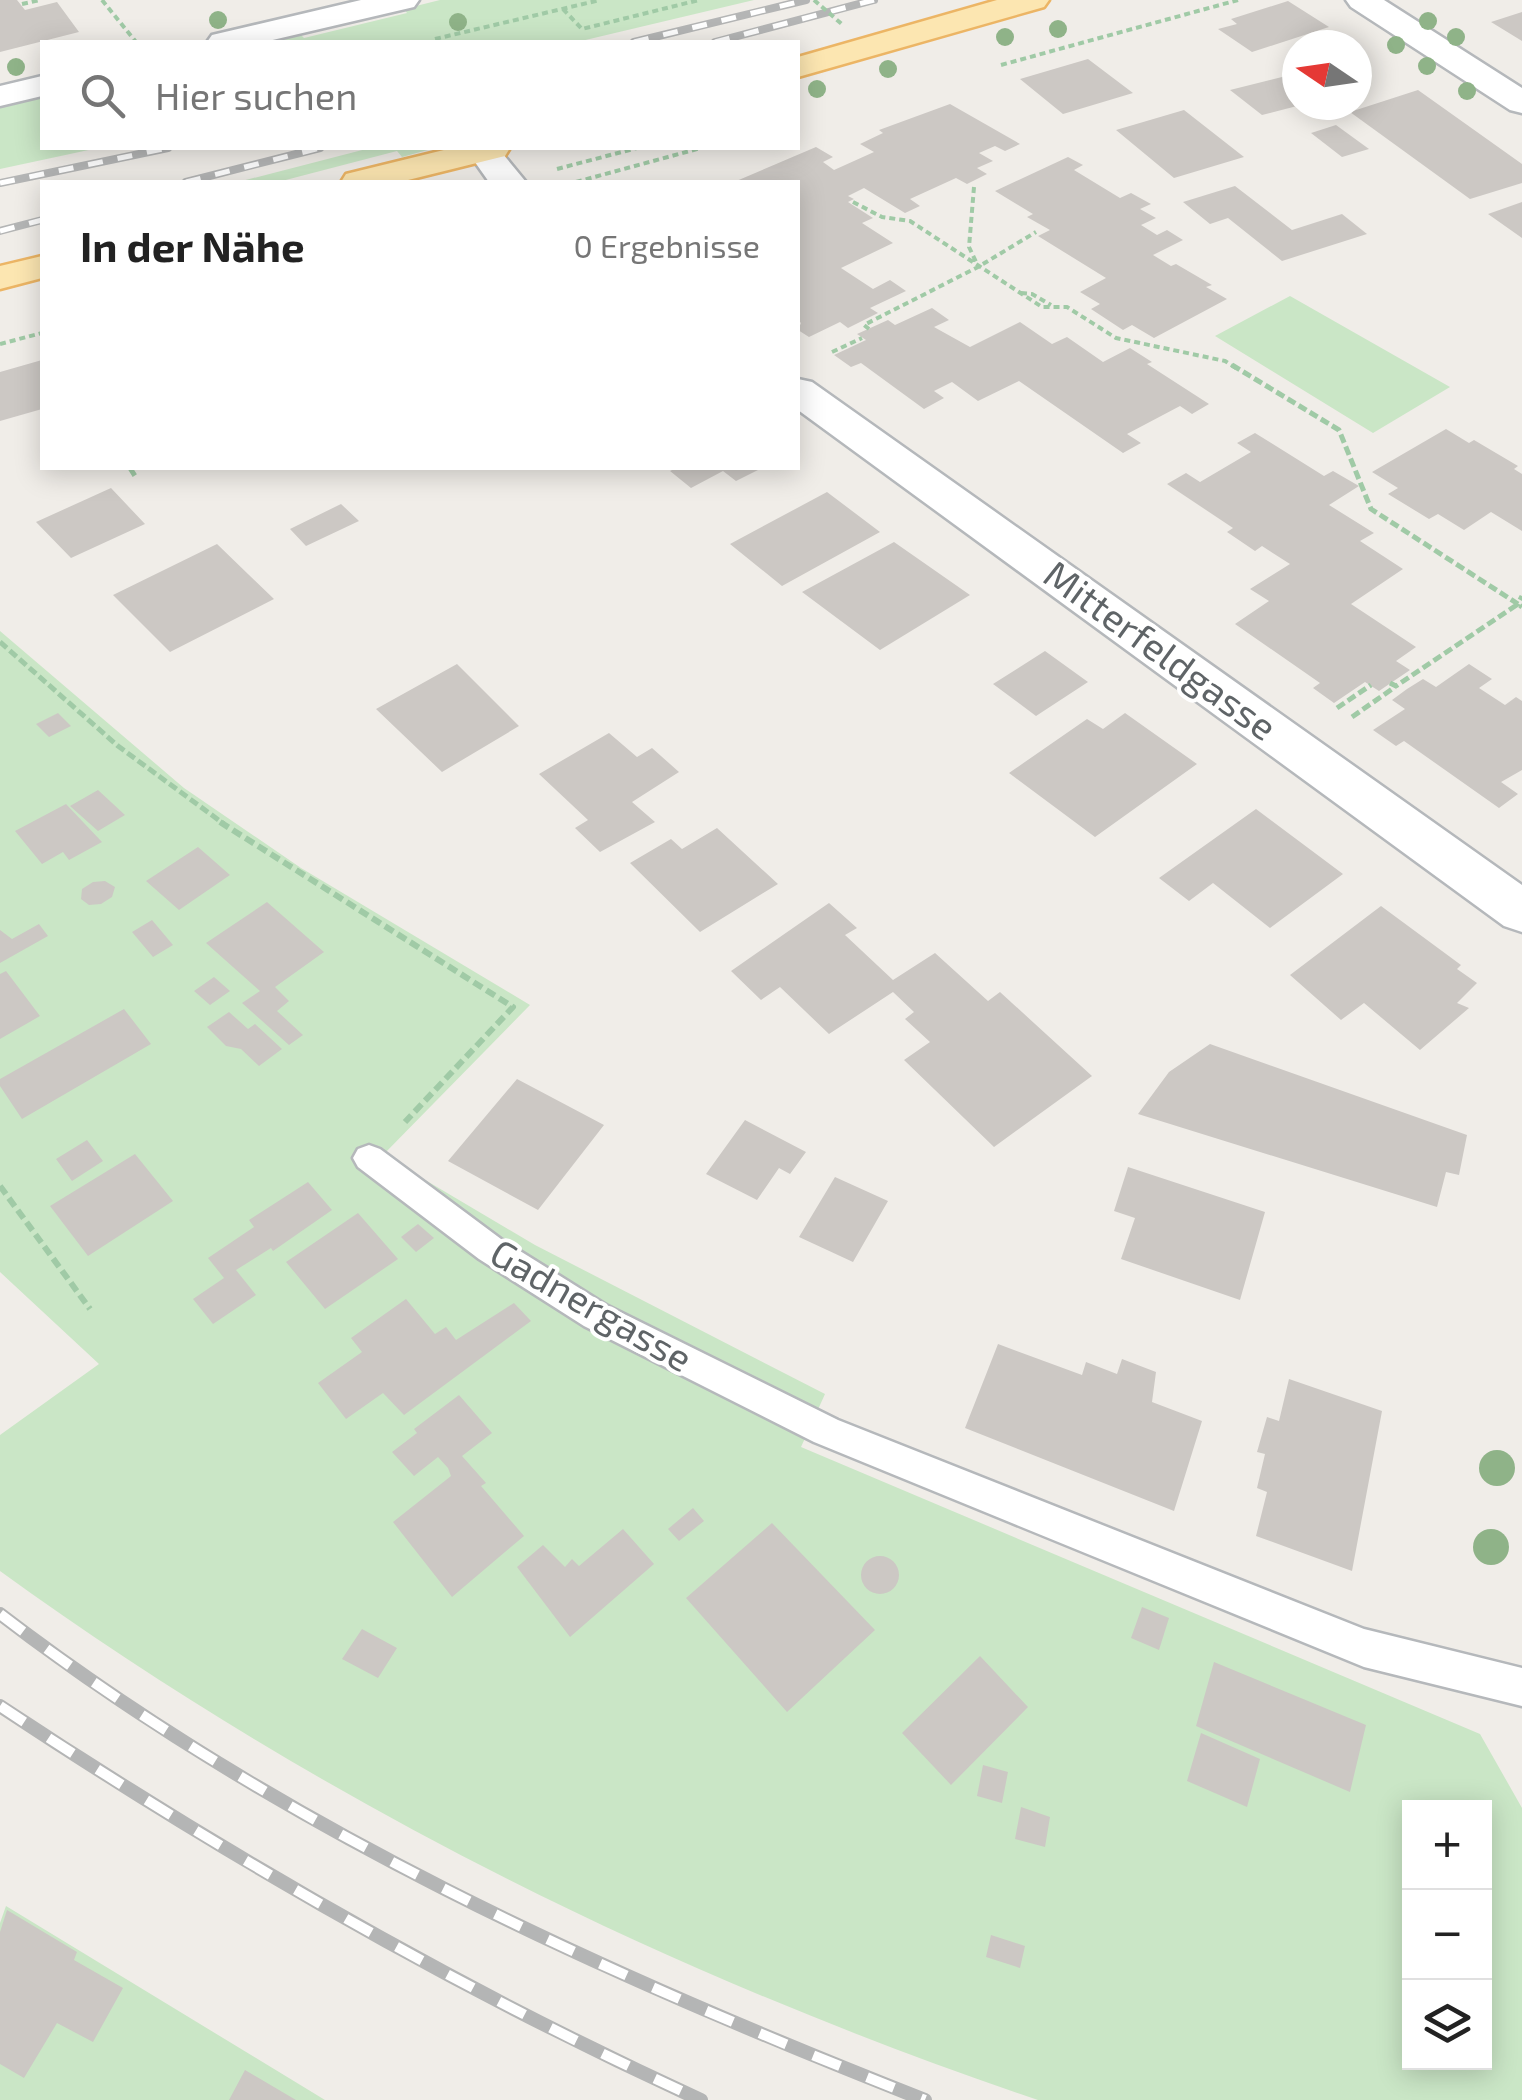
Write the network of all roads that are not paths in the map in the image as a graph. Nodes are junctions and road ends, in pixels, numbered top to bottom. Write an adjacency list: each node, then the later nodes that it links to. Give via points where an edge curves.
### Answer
1 (403, 0): 4 (street)
2 (1033, 0): 5 (main road)
3 (1362, 0): 8 (street)
4 (233, 40)
5 (800, 65)
6 (40, 86): 7 (street)
7 (0, 96)
8 (1522, 103)
9 (496, 165): 10 (main road)
10 (375, 180)
11 (40, 268): 12 (main road)
12 (0, 278)
13 (800, 392): 14 (street, Mitterfeldgasse)
14 (1522, 912)
15 (369, 1158): 16 (lane, Gadnergasse, via 490,1249 596,1316 826,1431 1364,1648)
16 (1522, 1687)

